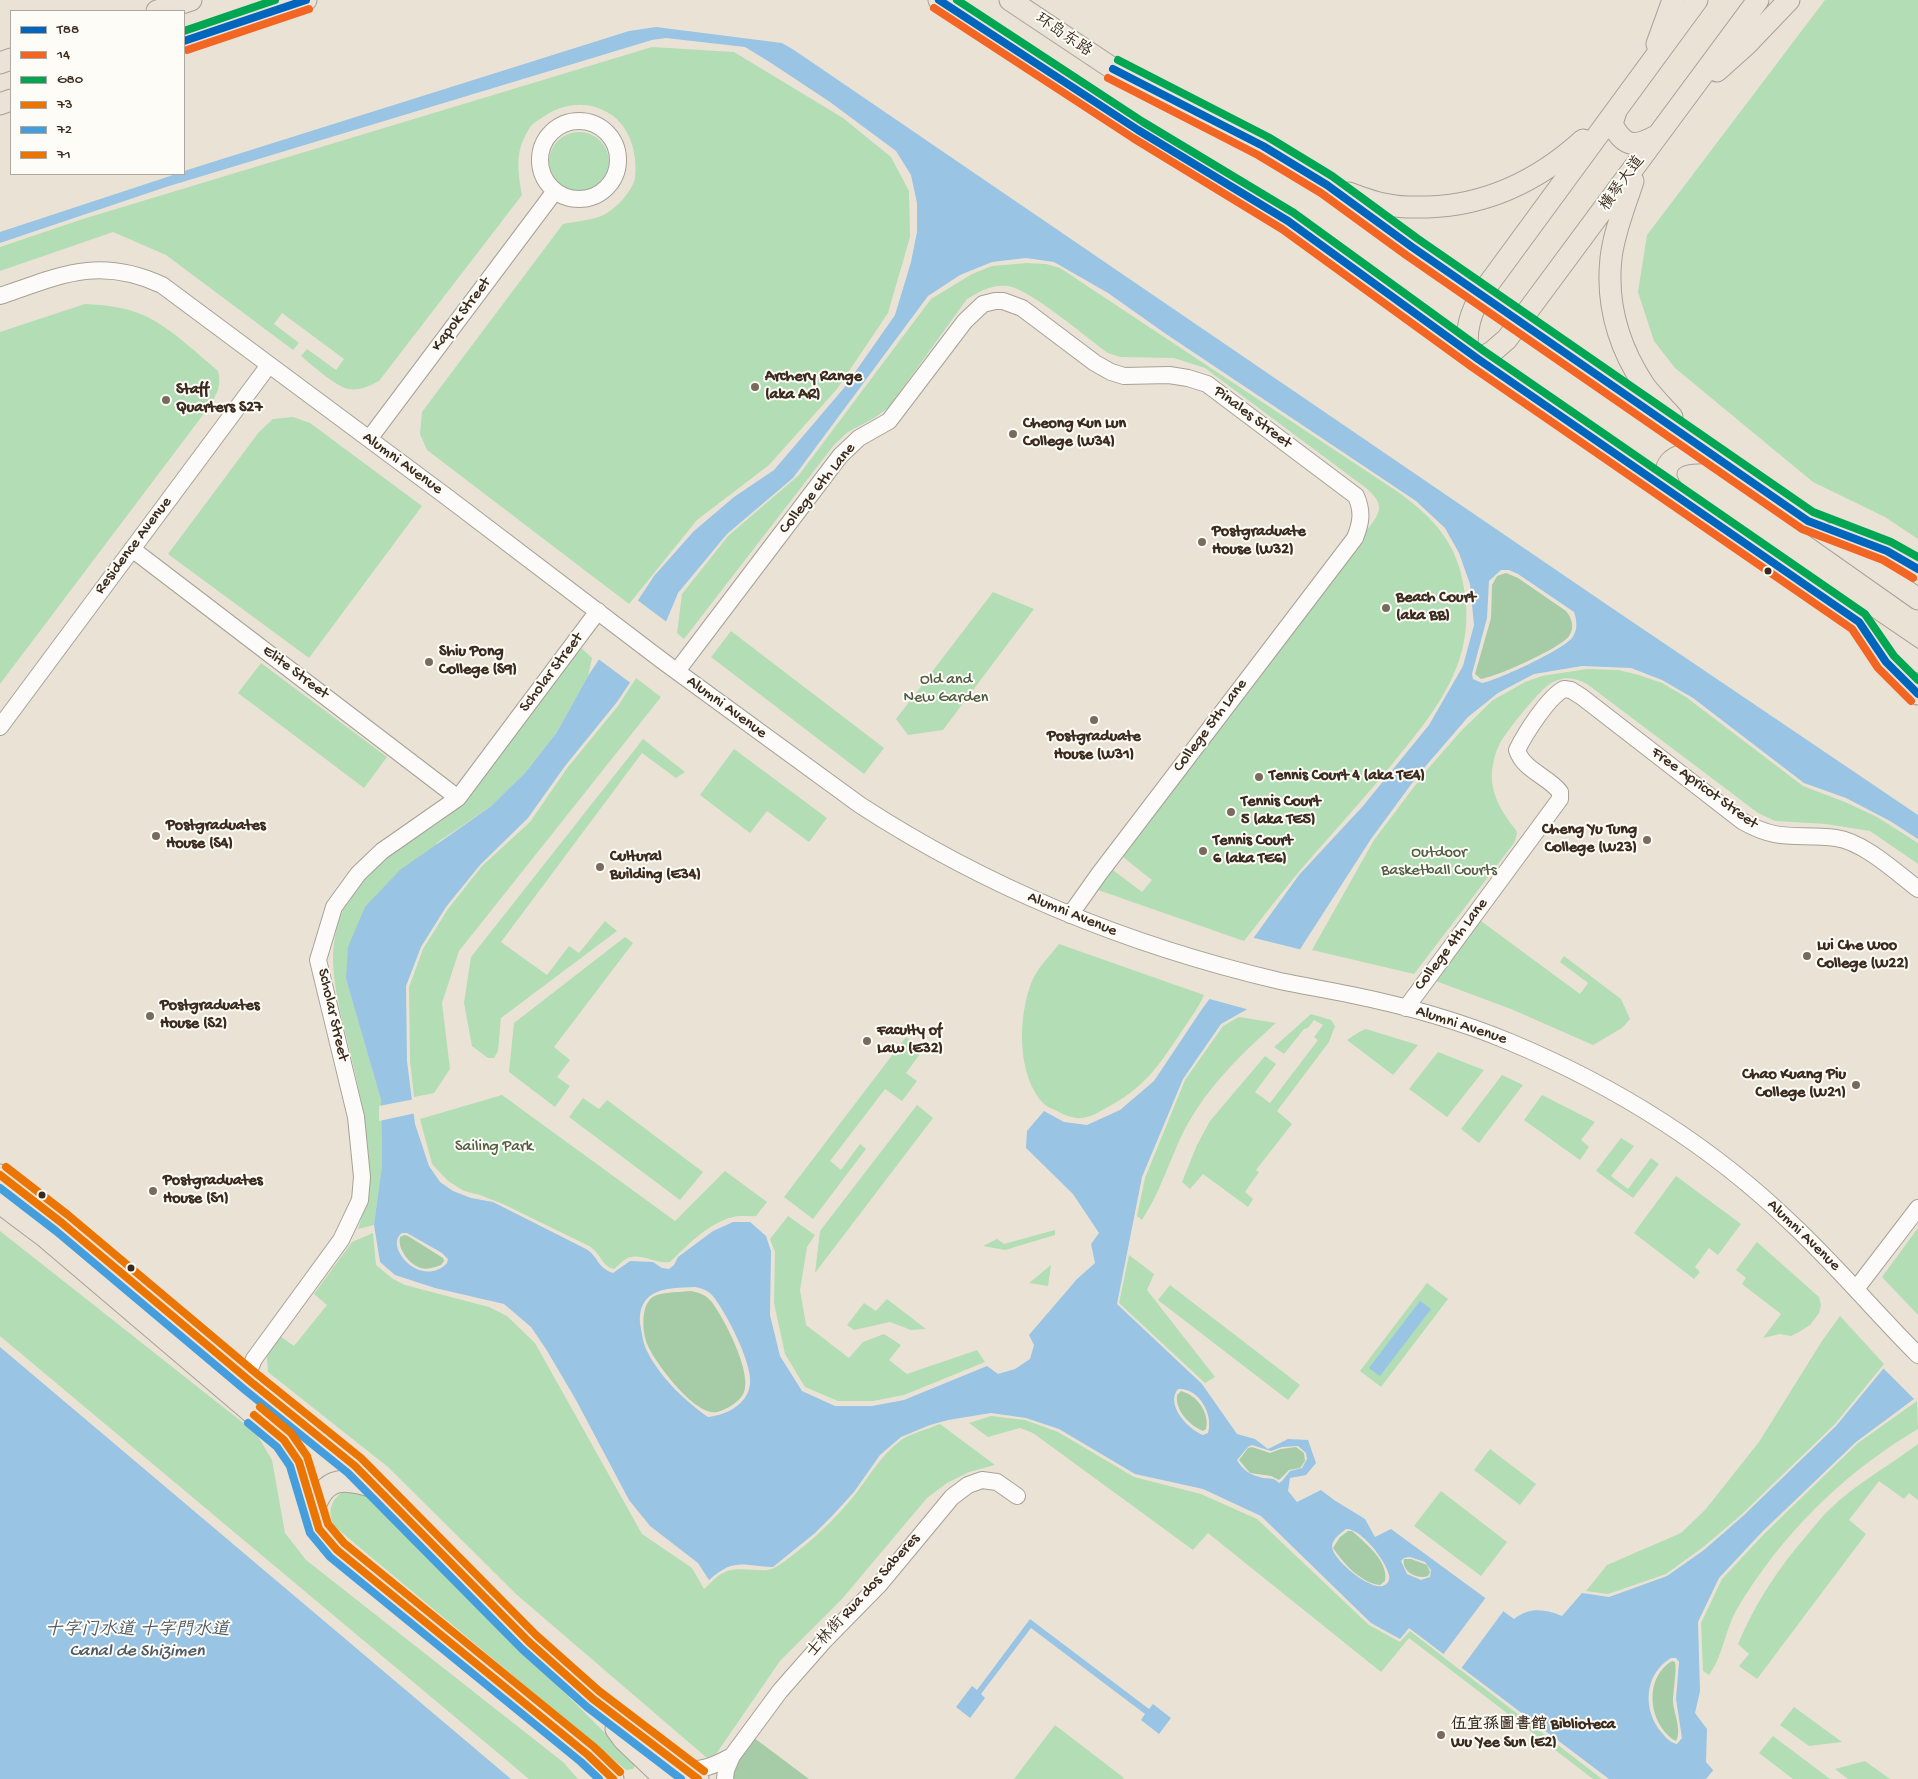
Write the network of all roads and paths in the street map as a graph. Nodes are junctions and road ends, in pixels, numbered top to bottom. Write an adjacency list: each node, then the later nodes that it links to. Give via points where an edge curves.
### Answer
1 (191, 0): 9 (main road)
2 (306, 0): 10 (main road)
3 (939, 0): 22 (main road, via 1130,125 1288,221)
4 (1010, 0): 16 (main road, 环岛东路, via 1121,74 1249,138)
5 (1673, 0): 11 (main road)
6 (1697, 0): 11 (main road)
7 (1758, 0): 12 (main road, 横琴大道)
8 (1789, 0): 12 (main road)
9 (160, 10)
10 (185, 41)
11 (1653, 60): 13 (main road)
12 (1682, 104): 14 (main road, 横琴大道)
13 (1616, 111): 14 (main road, via 1612,124 1624,141 1635,145); 16 (main road, via 1570,152 1536,176 1476,202 1446,206 1392,206); 18 (main road)
14 (1658, 135): 15 (main road, 横琴大道)
15 (1641, 159): 21 (main road, 横琴大道); 25 (main road, via 1619,221 1611,257 1611,308 1618,333 1644,386)
16 (1327, 185): 18 (main road, 环岛东路)
17 (555, 191): 17 (street, via 547,183 540,162 541,150 550,135 564,124 587,122 598,126 607,133 616,148 618,165 608,186 588,198 571,198); 24 (street, Kapok Street)
18 (1482, 293): 21 (main road, 环岛东路); 22 (main road, via 1473,309 1466,336)
19 (0, 296): 23 (street, Alumni Avenue, via 71,273 90,270 126,272 162,285)
20 (1022, 308): 29 (street, Pinales Street, via 1111,372 1124,376 1169,375 1207,384 1356,496 1361,516); 36 (street, College 6th Lane, via 994,301 974,311 896,414 859,438 840,456)
21 (1521, 321): 22 (main road, 横琴大道, via 1492,352); 25 (main road, 环岛东路)
22 (1473, 355): 27 (main road)
23 (269, 365): 24 (street, Alumni Avenue); 30 (street, Residence Avenue)
24 (369, 440): 33 (street, Alumni Avenue)
25 (1693, 441): 26 (main road, 环岛东路)
26 (1711, 453): 27 (main road, via 1683,454 1668,466 1668,483); 28 (main road, 环岛东路)
27 (1678, 497): 34 (main road)
28 (1808, 521): 31 (main road, via 1888,551); 32 (main road, 环岛东路)
29 (1355, 538): 42 (street, College 5th Lane)
30 (132, 549): 39 (street, Residence Avenue); 40 (street, Elite Street)
31 (1918, 569)
32 (1918, 599)
33 (600, 613): 36 (street, Alumni Avenue); 40 (street, Scholar Street)
34 (1859, 622): 35 (main road); 37 (main road, via 1886,662)
35 (1918, 662)
36 (670, 667): 42 (street, Alumni Avenue, via 887,823 999,884)
37 (1918, 694)
38 (1582, 697): 41 (street, Free Apricot Street, via 1742,821 1758,830 1786,837 1837,838 1865,850); 43 (street, College 4th Lane, via 1571,690 1558,692 1516,750 1522,762 1556,786 1560,798)
39 (0, 726)
40 (458, 798): 48 (street, Scholar Street, via 382,851 358,874 334,908 318,960 356,1117 362,1177 360,1200 342,1240)
41 (1918, 889)
42 (1070, 915): 43 (street, Alumni Avenue, via 1167,950 1281,981)
43 (1406, 1008): 47 (street, Alumni Avenue, via 1507,1041 1635,1105 1743,1180)
44 (0, 1175): 50 (main road)
45 (0, 1203): 54 (main road, via 44,1236 284,1440 299,1462)
46 (1918, 1208): 47 (street)
47 (1856, 1289): 49 (street, Alumni Avenue)
48 (264, 1344): 50 (street, via 253,1350 247,1360 235,1362); 51 (street, via 249,1371)
49 (1918, 1355)
50 (223, 1358): 51 (main road)
51 (251, 1382): 52 (main road, via 355,1466)
52 (377, 1488): 54 (main road, via 351,1480 335,1483 317,1499); 57 (main road, via 528,1642)
53 (1018, 1496): 56 (street, 士林街 Rua dos Saberes, via 990,1480 975,1482 960,1490 878,1585 796,1671)
54 (313, 1513): 55 (main road, via 319,1529 337,1550)
55 (588, 1755): 58 (main road); 59 (main road)
56 (732, 1756): 57 (street); 60 (street)
57 (682, 1775)
58 (613, 1779)
59 (618, 1779)
60 (725, 1779)

